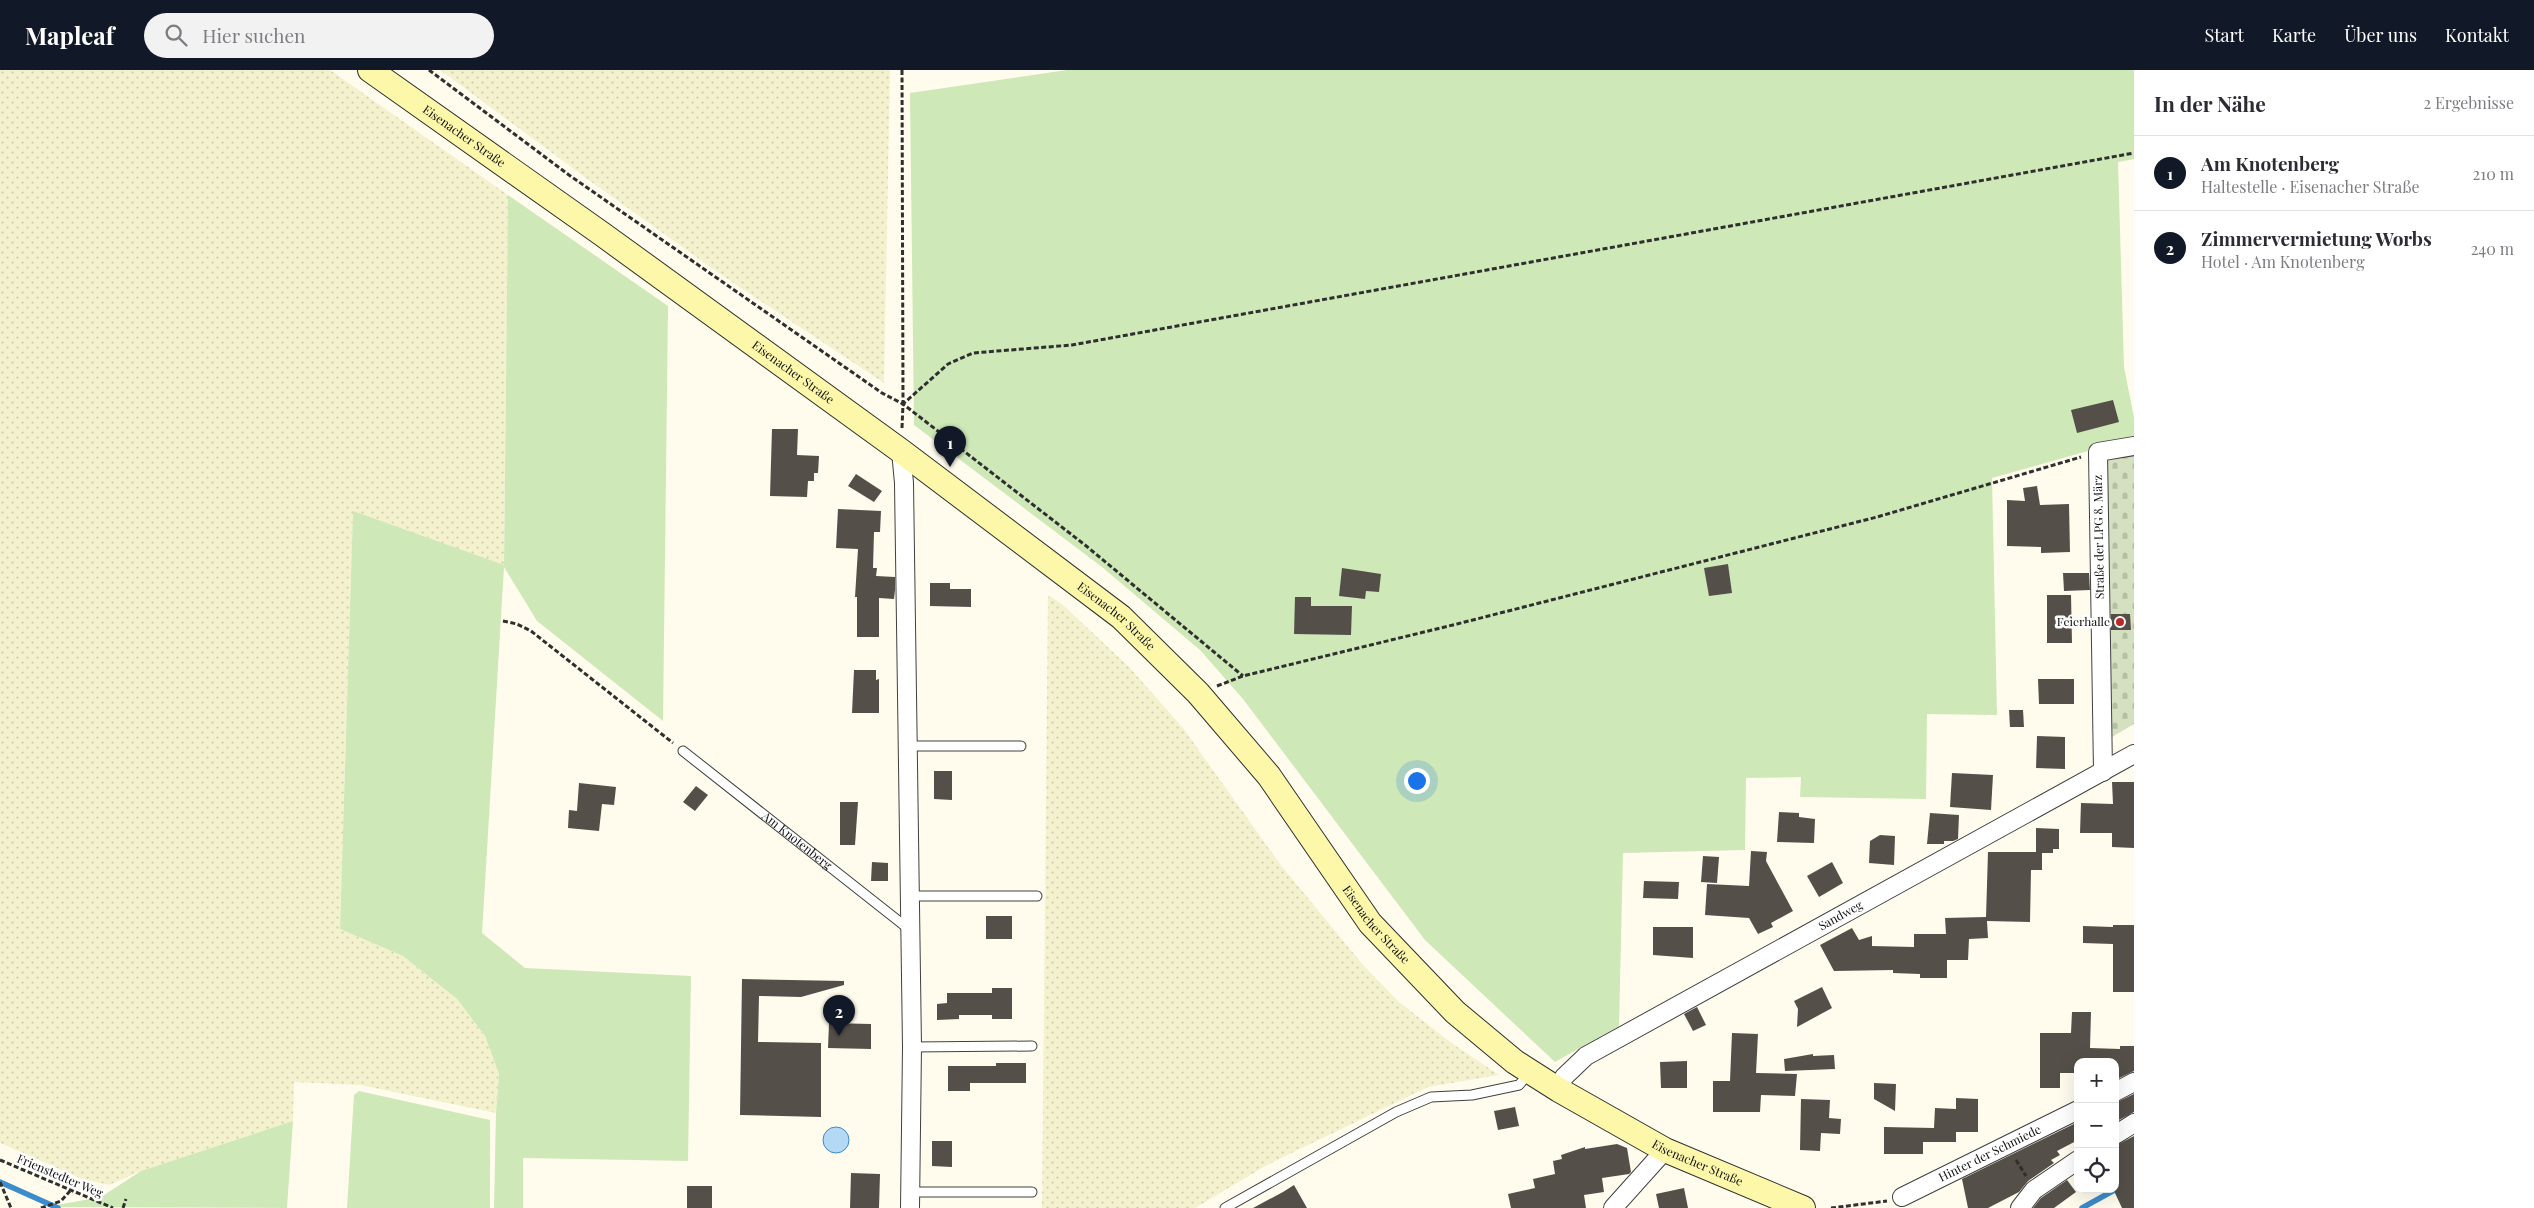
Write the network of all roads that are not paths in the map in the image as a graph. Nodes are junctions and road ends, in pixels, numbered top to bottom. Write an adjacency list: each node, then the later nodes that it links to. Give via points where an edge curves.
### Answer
1 (370, 70): 3 (main road, Eisenacher Straße)
2 (2134, 446): 8 (street, Straße der LPG 8. März, via 2098,452)
3 (901, 451): 4 (street); 14 (main road, Eisenacher Straße, via 1122,617 1198,693 1269,776 1370,923 1455,1012)
4 (909, 746): 5 (lane); 9 (street)
5 (1021, 746)
6 (683, 752): 11 (lane, Am Knotenberg)
7 (2134, 754): 8 (street, Sandweg)
8 (2103, 772): 16 (street, Sandweg, via 1586,1056 1564,1077)
9 (908, 896): 10 (lane); 11 (street)
10 (1037, 896)
11 (910, 930): 13 (street)
12 (1032, 1046): 13 (lane)
13 (912, 1047): 25 (street)
14 (1530, 1072): 16 (main road, Eisenacher Straße); 26 (lane, via 1519,1085 1472,1094 1431,1097 1396,1112)
15 (2134, 1082): 17 (street)
16 (1559, 1090): 21 (main road, Eisenacher Straße)
17 (2119, 1090)
18 (2074, 1112): 24 (street, Hinter der Schmiede)
19 (2134, 1123): 20 (street)
20 (2119, 1132)
21 (1666, 1150): 27 (street); 28 (main road, Eisenacher Straße)
22 (2074, 1163): 29 (street, via 2034,1190)
23 (1032, 1192): 25 (lane)
24 (1902, 1197)
25 (910, 1200)
26 (1225, 1208)
27 (1613, 1208)
28 (1803, 1208)
29 (2020, 1208)

